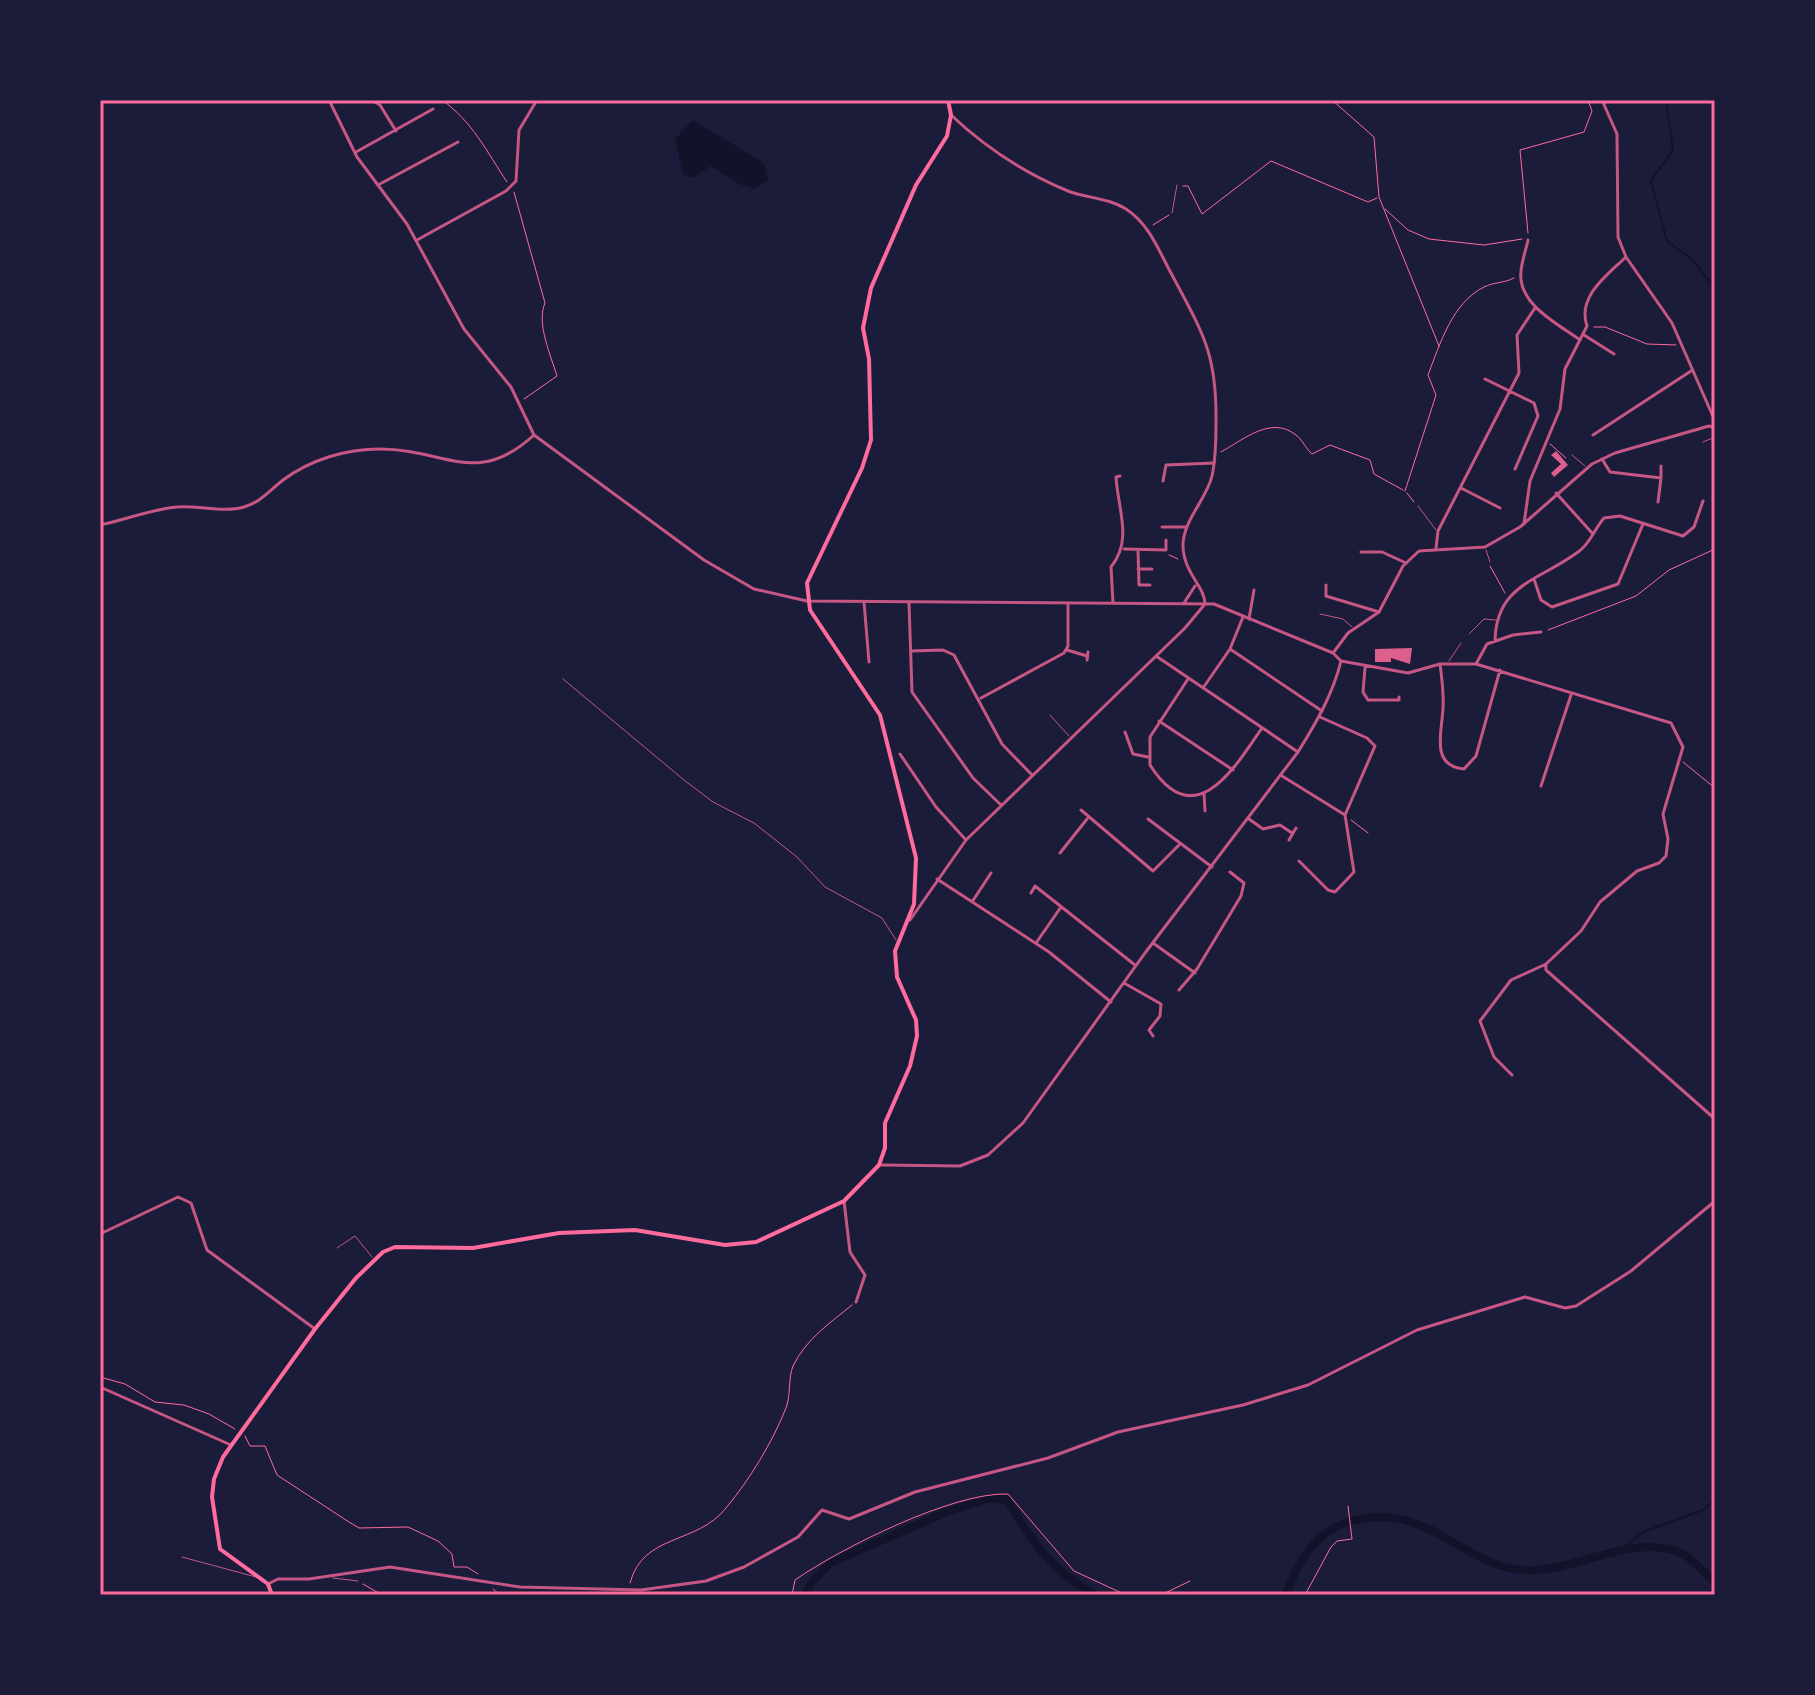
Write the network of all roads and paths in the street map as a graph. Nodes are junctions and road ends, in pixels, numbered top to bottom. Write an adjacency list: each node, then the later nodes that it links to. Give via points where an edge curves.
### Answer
1 (329, 100): 13 (street)
2 (372, 100): 11 (street)
3 (442, 100): 16 (path, via 483,141)
4 (537, 100): 16 (street, via 519,130 516,181)
5 (948, 100): 10 (main road)
6 (1332, 100): 17 (path, via 1374,137)
7 (1588, 100): 22 (path, via 1592,111 1584,132 1520,150)
8 (1602, 100): 23 (street, via 1617,134 1618,237)
9 (433, 109): 11 (street)
10 (951, 115): 20 (street, via 1002,156 1066,190 1122,206); 86 (main road, via 947,136 916,185 871,288 863,328 871,440 807,583)
11 (396, 131): 13 (street)
12 (458, 142): 14 (street)
13 (354, 152): 14 (street)
14 (378, 185): 21 (street)
15 (1177, 185): 17 (path, via 1188,186 1202,214 1271,161 1368,202); 19 (lane)
16 (510, 187): 21 (street); 35 (path, via 545,303 545,331 557,376)
17 (1379, 197): 18 (path)
18 (1385, 209): 22 (path, via 1408,230 1429,239 1484,245); 30 (path)
19 (1172, 213): 20 (path)
20 (1148, 229): 44 (street, via 1212,359)
21 (417, 240): 35 (street, via 464,329)
22 (1528, 240): 24 (street)
23 (1626, 257): 26 (street, via 1586,302); 29 (street, via 1672,323)
24 (1520, 274): 25 (street); 30 (path, via 1484,286 1465,303)
25 (1535, 308): 28 (street); 34 (street, via 1517,335 1519,373)
26 (1587, 326): 27 (street); 29 (path, via 1605,327 1647,344)
27 (1584, 335): 28 (street); 31 (street)
28 (1580, 340): 41 (street, via 1565,369 1560,409)
29 (1680, 345): 32 (street)
30 (1439, 346): 54 (path, via 1428,375 1436,395)
31 (1614, 354)
32 (1691, 371): 36 (street); 39 (street)
33 (1485, 379): 34 (street)
34 (1507, 392): 49 (street, via 1534,403 1538,416); 53 (street)
35 (519, 403): 38 (street)
36 (1714, 418)
37 (1715, 428): 45 (street)
38 (534, 435): 62 (street, via 491,464 380,449 342,453 305,465 260,502 238,509 174,507); 86 (street, via 704,560 754,589)
39 (1593, 435)
40 (1715, 437): 42 (lane)
41 (1545, 439): 43 (path, via 1565,459); 60 (street, via 1530,481)
42 (1703, 442)
43 (1572, 455): 48 (lane)
44 (1216, 456): 46 (street); 54 (path, via 1260,430 1277,427 1298,435 1312,454 1330,445 1370,460 1374,474)
45 (1602, 459): 48 (street); 51 (street, via 1610,472)
46 (1214, 463): 52 (street, via 1166,465); 64 (street, via 1211,480)
47 (1661, 466): 51 (street)
48 (1586, 468): 55 (street)
49 (1515, 469)
50 (1120, 476): 70 (street, via 1116,477)
51 (1661, 478): 57 (street)
52 (1163, 481)
53 (1460, 487): 59 (street); 65 (street)
54 (1405, 491): 58 (path)
55 (1556, 493): 60 (street); 66 (street)
56 (1703, 501): 61 (street, via 1687,535)
57 (1658, 502)
58 (1418, 506): 65 (lane)
59 (1500, 508)
60 (1524, 524): 68 (street)
61 (1643, 524): 66 (street, via 1609,515); 80 (street, via 1618,584 1552,607 1541,600)
62 (100, 525)
63 (1162, 527): 64 (street)
64 (1186, 527): 75 (street)
65 (1438, 531): 69 (street)
66 (1593, 534): 80 (street, via 1579,552)
67 (1166, 540): 73 (street)
68 (1485, 547): 69 (street); 76 (lane)
69 (1436, 548): 77 (street, via 1419,551)
70 (1124, 549): 72 (street); 90 (street, via 1111,567)
71 (1715, 549): 99 (path, via 1694,556 1605,611)
72 (1138, 550): 73 (street); 78 (street)
73 (1166, 550): 75 (path, via 1172,559)
74 (1361, 552): 77 (street, via 1382,552)
75 (1184, 559): 82 (street)
76 (1490, 562): 85 (path)
77 (1406, 563): 93 (street)
78 (1138, 569): 79 (street); 81 (street, via 1139,585)
79 (1152, 569)
80 (1534, 579): 85 (street)
81 (1150, 585)
82 (1196, 585): 89 (street); 91 (street)
83 (1326, 585): 93 (street, via 1326,596)
84 (1254, 590): 96 (street)
85 (1509, 598): 97 (street)
86 (807, 601): 87 (street); 161 (main road, via 883,723 916,858)
87 (864, 602): 88 (street); 110 (street)
88 (909, 603): 92 (street); 105 (street)
89 (1184, 603): 90 (street); 91 (street)
90 (1113, 604): 92 (street)
91 (1205, 604): 95 (street); 108 (street)
92 (1068, 605): 104 (street)
93 (1379, 612): 98 (street)
94 (1320, 614): 98 (lane, via 1343,619)
95 (1243, 617): 96 (street); 103 (street)
96 (1249, 619): 106 (street)
97 (1496, 620): 100 (lane, via 1484,619); 101 (street)
98 (1354, 629): 106 (street)
99 (1541, 632): 101 (street)
100 (1469, 634)
101 (1495, 641): 113 (street, via 1481,651)
102 (1461, 643): 111 (lane)
103 (1230, 649): 118 (street); 122 (street)
104 (1067, 650): 107 (street); 121 (street)
105 (910, 651): 121 (street, via 954,655); 139 (street, via 912,692 973,778)
106 (1333, 653): 109 (street)
107 (1087, 656)
108 (1156, 656): 117 (street); 128 (street)
109 (1341, 661): 114 (street); 122 (street)
110 (869, 662)
111 (1448, 663): 112 (street); 113 (street)
112 (1440, 664): 114 (street, via 1408,673); 115 (street, via 1439,744 1444,762 1454,768 1464,769 1476,756)
113 (1476, 664): 115 (street)
114 (1365, 667): 120 (street, via 1363,692 1368,700)
115 (1500, 670): 119 (street)
116 (563, 679): 162 (lane, via 684,780 797,857 825,887 882,918)
117 (1188, 679): 118 (street); 125 (street)
118 (1203, 688): 126 (street)
119 (1571, 693): 132 (street, via 1671,723 1683,747); 136 (street)
120 (1399, 697)
121 (980, 699): 134 (street, via 1002,744)
122 (1322, 711): 124 (street)
123 (1050, 715): 128 (lane)
124 (1320, 717): 129 (street); 142 (street, via 1375,746)
125 (1159, 721): 131 (street); 133 (street)
126 (1262, 728): 129 (street); 133 (street)
127 (1125, 732): 131 (street, via 1133,754)
128 (1070, 738): 134 (street)
129 (1298, 752): 135 (street)
130 (900, 754): 149 (street)
131 (1148, 757): 138 (street, via 1170,786 1187,795)
132 (1681, 760): 137 (path); 165 (street, via 1663,814 1666,856 1637,871 1600,902 1572,941)
133 (1233, 770): 138 (street, via 1222,784)
134 (1032, 775): 139 (street)
135 (1282, 776): 142 (street); 145 (street)
136 (1541, 786)
137 (1715, 788)
138 (1204, 793): 141 (street)
139 (1001, 805): 149 (street)
140 (1081, 810): 143 (street)
141 (1205, 811)
142 (1345, 815): 148 (path); 153 (street, via 1354,872 1350,878 1335,892 1300,863)
143 (1087, 819): 151 (street, via 1153,871); 152 (street)
144 (1148, 819): 151 (street)
145 (1249, 819): 147 (street, via 1263,829 1280,825); 154 (street)
146 (1296, 828): 147 (street)
147 (1292, 833): 150 (street)
148 (1368, 833)
149 (966, 840): 157 (street)
150 (1289, 840)
151 (1180, 844): 154 (street)
152 (1060, 853)
153 (1306, 860)
154 (1212, 867): 164 (street)
155 (1230, 872): 167 (street, via 1244,883 1241,896)
156 (991, 873): 159 (street)
157 (937, 879): 159 (street); 161 (street)
158 (1031, 893): 160 (street, via 1035,886)
159 (972, 902): 163 (street)
160 (1061, 907): 163 (street); 166 (street)
161 (910, 920): 162 (main road)
162 (897, 943): 174 (main road, via 897,977 916,1020 917,1036 885,1123)
163 (1036, 943): 170 (street)
164 (1153, 943): 166 (street); 167 (street)
165 (1546, 964): 172 (street, via 1511,980 1480,1021 1494,1057); 173 (street, via 1550,977)
166 (1137, 966): 168 (street)
167 (1195, 973): 169 (street)
168 (1124, 983): 170 (street); 171 (street, via 1161,1004 1160,1016 1147,1030)
169 (1179, 990)
170 (1111, 1002): 174 (street, via 1023,1123 988,1155 960,1166)
171 (1153, 1036)
172 (1512, 1075)
173 (1715, 1119)
174 (879, 1165): 175 (main road)
175 (844, 1201): 179 (main road, via 756,1242 725,1245 635,1230 559,1233 473,1248 395,1247); 180 (street, via 850,1252 865,1275)
176 (1715, 1201): 195 (street, via 1631,1271 1576,1306 1525,1297 1417,1330 1308,1385 1118,1432 1048,1458 915,1492 849,1519 822,1510 798,1537 744,1567 706,1581)
177 (100, 1234): 181 (street, via 185,1198 207,1250)
178 (337, 1248): 179 (lane, via 355,1236)
179 (373, 1259): 181 (main road)
180 (856, 1302): 195 (path, via 819,1332 792,1367 785,1410 725,1511 696,1534 662,1543 645,1554)
181 (315, 1329): 184 (main road)
182 (100, 1377): 184 (path, via 155,1402 209,1414)
183 (100, 1387): 185 (street)
184 (238, 1432): 185 (main road); 190 (path, via 250,1446 265,1446 277,1475 359,1528 408,1527 438,1541 452,1554 454,1567 467,1567)
185 (231, 1445): 189 (main road, via 214,1479 217,1543 224,1554)
186 (1348, 1506): 202 (path, via 1352,1539 1331,1547)
187 (182, 1557): 189 (lane)
188 (327, 1576): 191 (lane); 193 (street); 195 (street, via 390,1567 520,1587)
189 (260, 1578): 193 (main road)
190 (483, 1579)
191 (358, 1581): 197 (path)
192 (1190, 1581): 201 (path)
193 (268, 1584): 196 (main road)
194 (492, 1587): 198 (path)
195 (629, 1590)
196 (271, 1592)
197 (382, 1595)
198 (500, 1595)
199 (792, 1595): 200 (path, via 795,1580 830,1556 913,1517 988,1494 1008,1494 1074,1571)
200 (1126, 1595)
201 (1161, 1595)
202 (1305, 1595)

